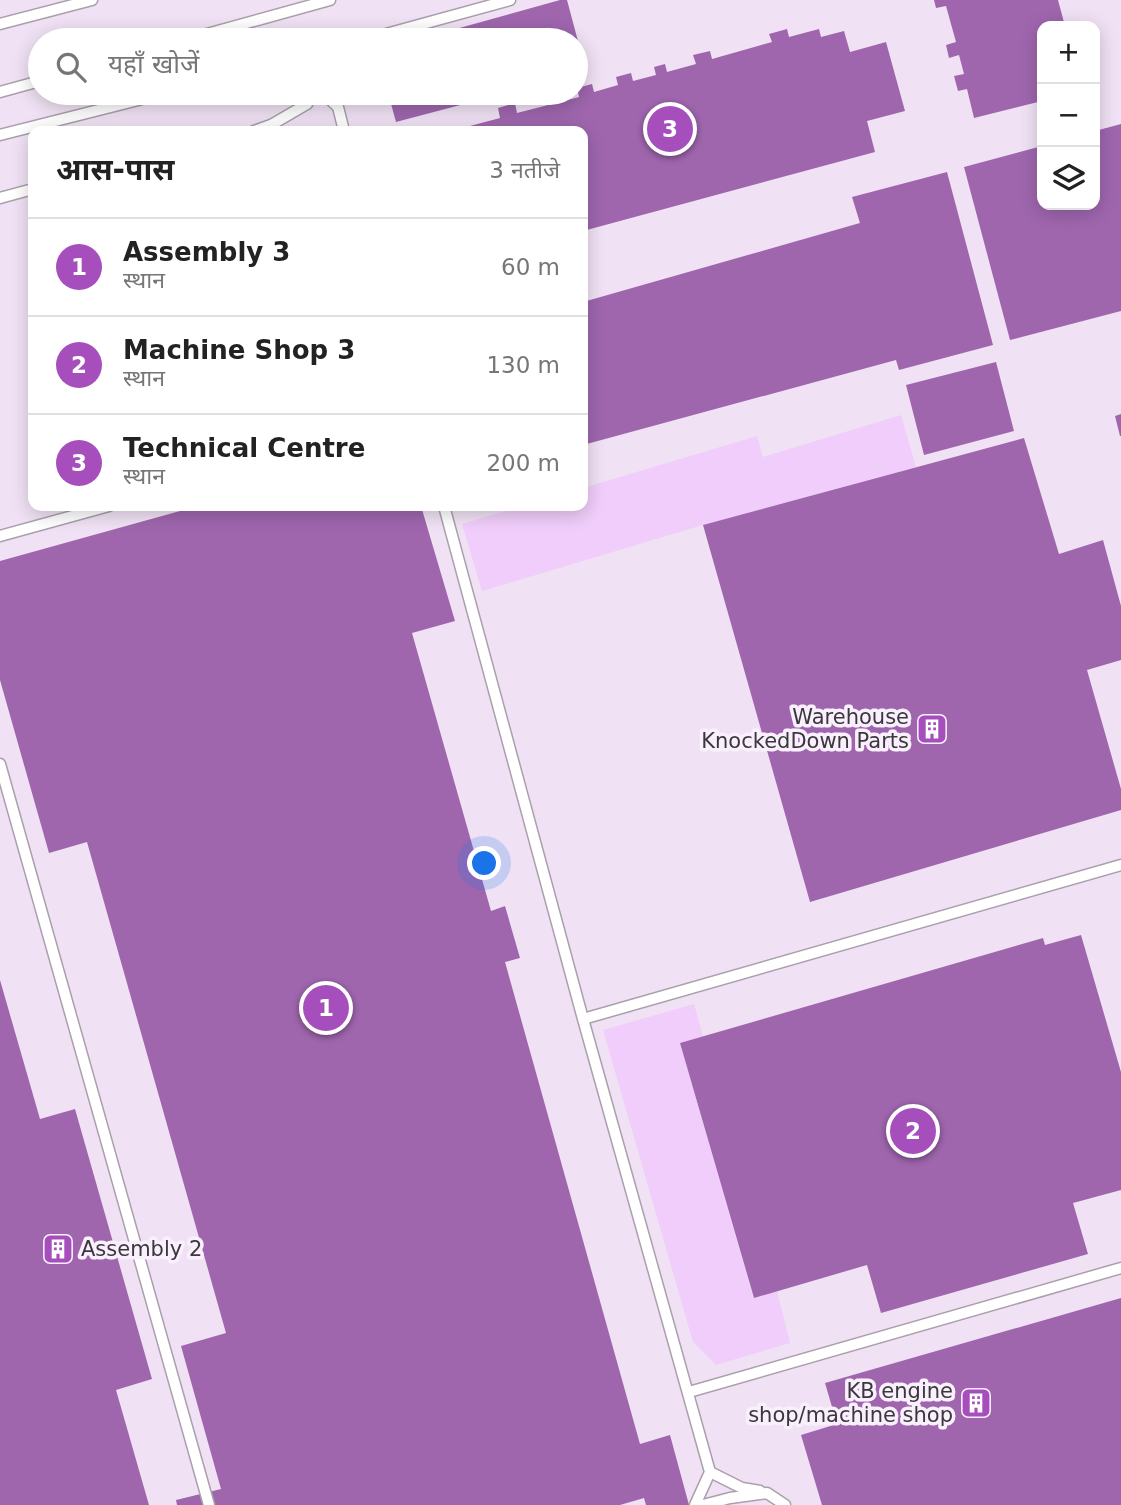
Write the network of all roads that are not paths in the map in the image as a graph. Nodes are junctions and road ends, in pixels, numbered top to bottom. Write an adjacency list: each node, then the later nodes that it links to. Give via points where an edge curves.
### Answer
1 (92, 0): 4 (lane)
2 (330, 0): 5 (lane)
3 (510, 0): 6 (lane)
4 (0, 24)
5 (228, 28)
6 (409, 28)
7 (28, 84): 8 (lane)
8 (0, 92)
9 (119, 105): 12 (lane)
10 (305, 105): 13 (lane)
11 (336, 105): 14 (lane)
12 (36, 126)
13 (268, 126)
14 (343, 126)
15 (28, 128): 16 (lane)
16 (0, 135)
17 (28, 190): 18 (lane)
18 (0, 198)
19 (91, 511): 21 (lane)
20 (445, 511): 24 (lane)
21 (0, 536)
22 (0, 764): 29 (lane)
23 (1121, 865): 24 (lane)
24 (583, 1019): 26 (lane)
25 (1121, 1268): 26 (lane)
26 (689, 1392): 27 (lane)
27 (710, 1472): 28 (lane, via 742,1488); 30 (lane)
28 (767, 1493): 31 (lane); 32 (lane)
29 (209, 1505)
30 (695, 1505)
31 (704, 1505)
32 (785, 1505)

